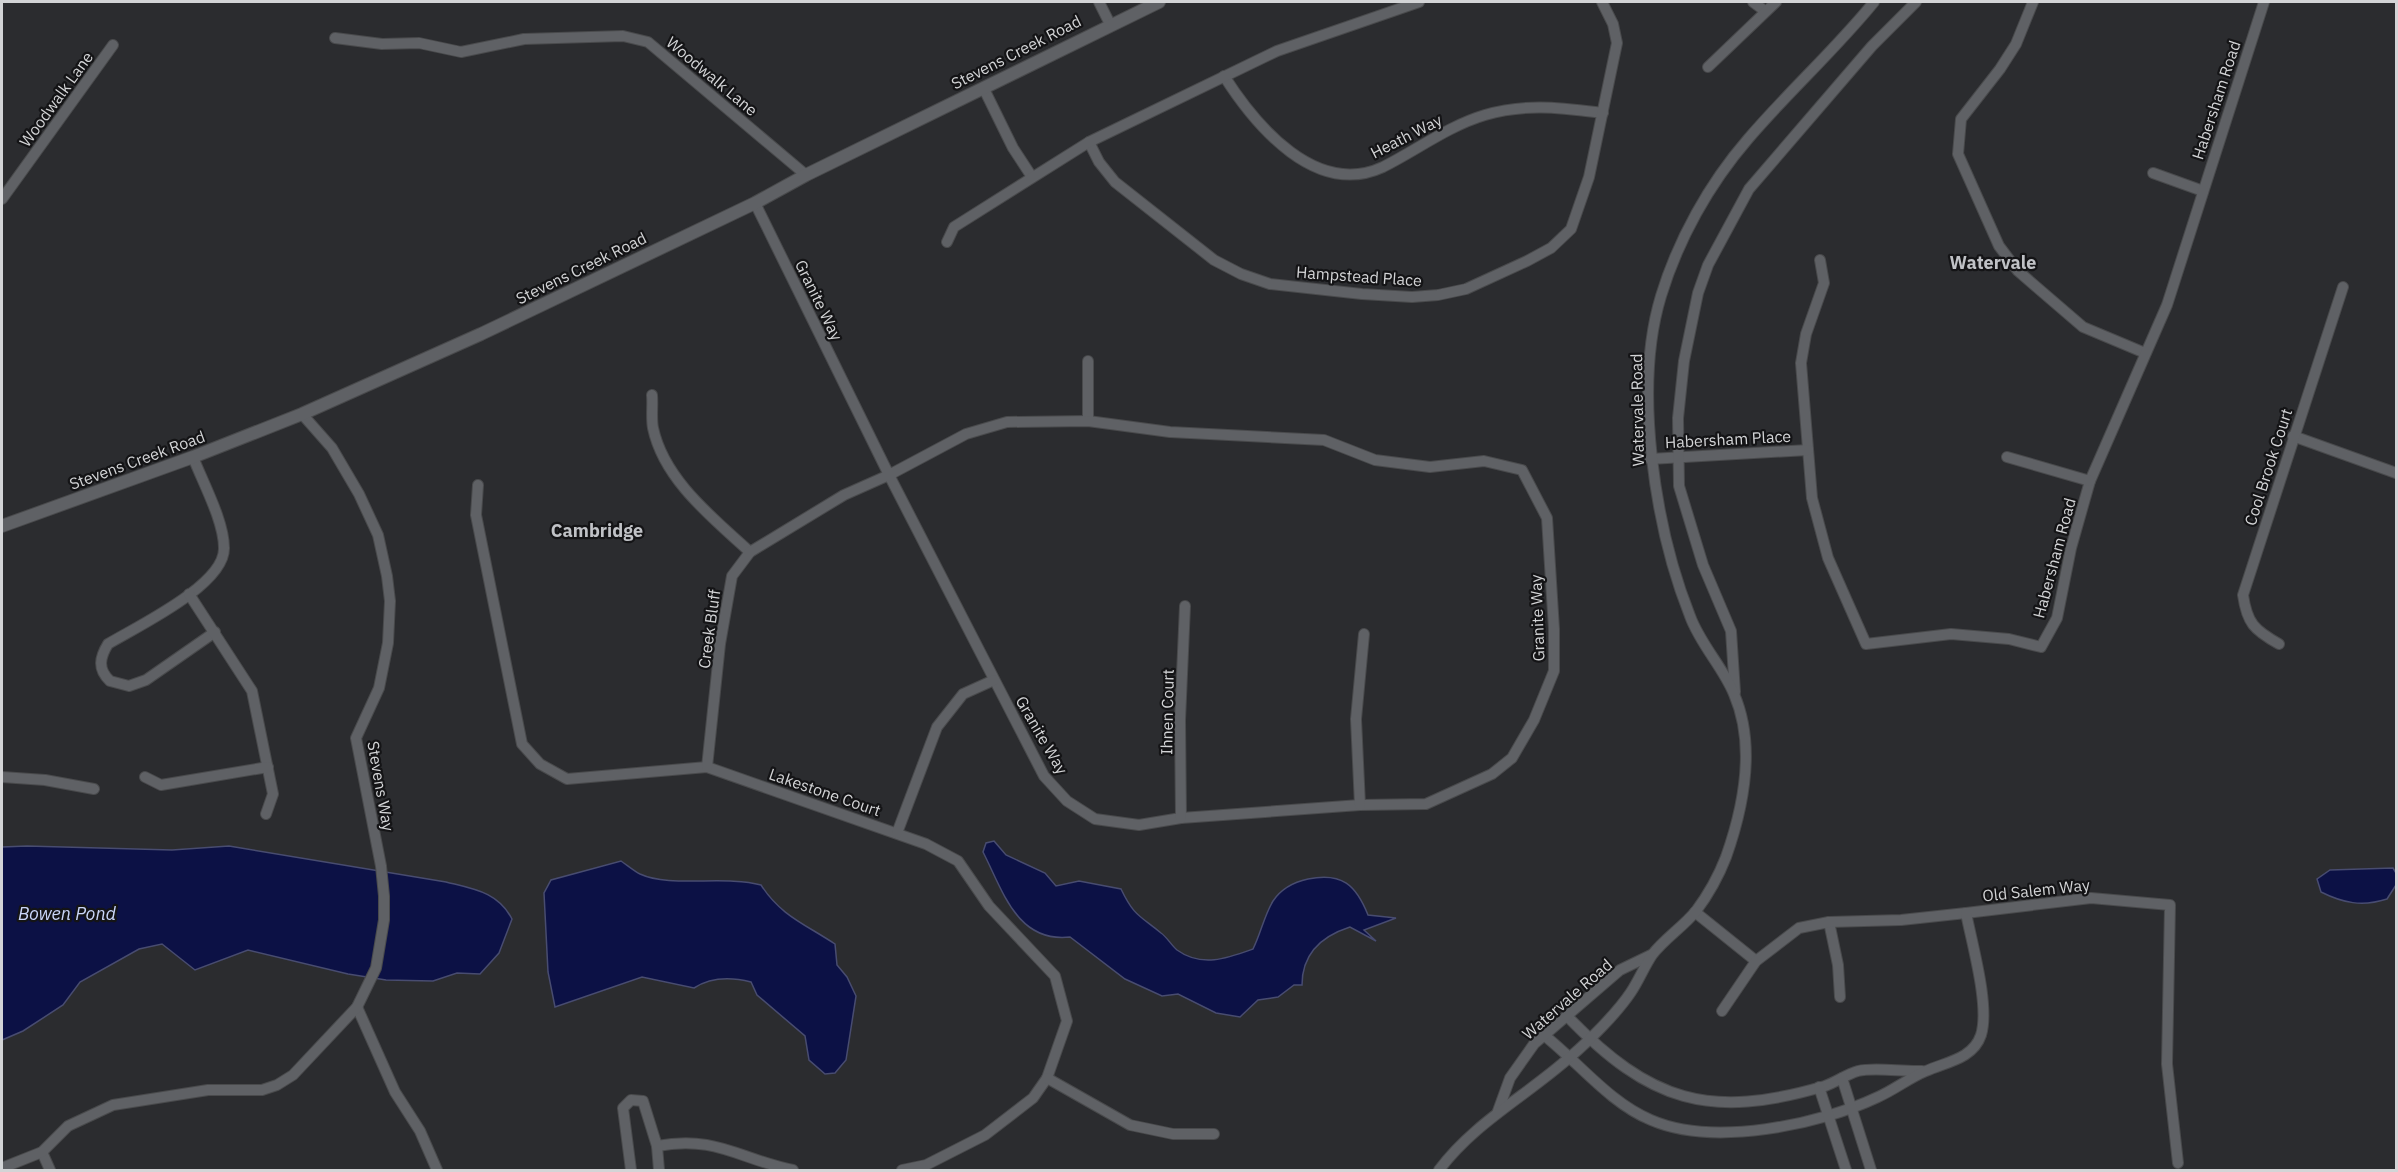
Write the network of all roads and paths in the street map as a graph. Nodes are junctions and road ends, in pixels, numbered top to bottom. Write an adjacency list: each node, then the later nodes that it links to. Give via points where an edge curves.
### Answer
1 (1099, 2): 12 (street)
2 (1159, 2): 12 (street, Stevens Creek Road)
3 (1419, 2): 16 (street, via 1277,51)
4 (1602, 2): 18 (street, Hampstead Place, via 1617,43)
5 (1753, 2): 11 (street)
6 (1776, 2): 11 (street)
7 (1874, 2): 39 (street, Watervale Road, via 1746,141 1692,220 1660,297 1650,355)
8 (1916, 2): 37 (street, Watervale Road, via 1777,154 1726,227 1708,265 1692,321 1678,418)
9 (2033, 2): 29 (street, via 2011,52 1961,119 1958,154 1999,246 2018,271 2083,327)
10 (2264, 2): 23 (street, Habersham Road)
11 (1765, 11): 15 (street)
12 (1110, 24): 17 (street, Stevens Creek Road)
13 (335, 38): 21 (street, Woodwalk Lane, via 382,44 419,43 461,52 524,39 623,36 648,42)
14 (113, 45): 24 (street, Woodwalk Lane)
15 (1708, 67)
16 (1224, 76): 18 (street, Heath Way, via 1245,110 1279,145 1334,173 1357,175 1382,167 1485,116 1544,106); 19 (street)
17 (984, 89): 21 (street, Stevens Creek Road); 22 (street)
18 (1603, 113): 19 (street, Hampstead Place, via 1582,203 1564,236 1551,248 1467,289 1412,297 1270,284 1241,274 1214,260 1115,182)
19 (1089, 142): 22 (street)
20 (2153, 173): 23 (street)
21 (806, 175): 25 (street, Stevens Creek Road)
22 (1032, 177): 26 (street, via 954,227)
23 (2203, 191): 29 (street, Habersham Road, via 2168,306)
24 (2, 199)
25 (754, 203): 32 (street, Stevens Creek Road, via 482,334); 41 (street, Granite Way)
26 (947, 242)
27 (1820, 260): 35 (street, Habersham Road, via 1824,283 1806,334 1802,363)
28 (2343, 287): 34 (street, Cool Brook Court)
29 (2145, 353): 42 (street, Habersham Road)
30 (1088, 361): 33 (street)
31 (652, 395): 45 (street, via 653,428 664,456 700,506)
32 (302, 414): 36 (street, Stevens Creek Road); 68 (street, Stevens Way, via 332,448 359,494 378,535 390,601 388,643 379,688 356,738 381,866 384,920 376,968)
33 (1088, 421): 41 (street, Granite Way, via 1007,422 966,434); 58 (street, Granite Way, via 1170,432 1324,440 1375,460 1430,467 1484,461 1522,470 1546,518 1554,629 1554,671 1534,720 1512,758 1470,786 1426,804)
34 (2293, 436): 40 (street); 50 (street, Cool Brook Court, via 2243,595 2246,616 2258,632)
35 (1808, 450): 37 (street, Habersham Place); 42 (street, Habersham Road, via 1818,527 1866,644 1951,634 2009,639 2041,647 2057,618)
36 (193, 457): 44 (street, Stevens Creek Road); 46 (street, via 223,535 225,551 214,573)
37 (1679, 457): 39 (street, Habersham Place); 52 (street, Watervale Road, via 1679,486 1687,516 1731,631)
38 (2007, 458): 42 (street)
39 (1650, 459): 52 (street, Watervale Road, via 1666,537 1690,619)
40 (2397, 473)
41 (889, 476): 45 (street, Creek Bluff, via 844,495); 51 (street, Granite Way)
42 (2090, 481)
43 (478, 485): 53 (street, Lakestone Court, via 476,515 522,744 540,764 567,779)
44 (2, 526)
45 (750, 552): 53 (street, Creek Bluff, via 732,576 720,644)
46 (189, 594): 48 (street); 48 (street, via 108,644 100,665 106,677 129,686 146,680)
47 (1185, 606): 60 (street, Ihnen Court)
48 (215, 632): 54 (street, via 252,691)
49 (1364, 634): 58 (street, via 1356,719)
50 (2278, 644)
51 (994, 680): 60 (street, Granite Way, via 1044,776 1067,801 1095,819 1139,825); 61 (street, via 963,694 937,727)
52 (1735, 695): 62 (street, Watervale Road, via 1746,735 1744,781 1736,826 1724,861)
53 (707, 766): 61 (street, Lakestone Court)
54 (268, 767): 56 (street, via 161,785); 59 (street, via 273,794)
55 (2, 777): 57 (street)
56 (145, 777)
57 (94, 789)
58 (1360, 805): 60 (street, Granite Way)
59 (266, 814)
60 (1181, 818)
61 (897, 832): 75 (street, Lakestone Court, via 958,861 989,906 1055,976 1067,1021)
62 (1695, 912): 65 (street, Watervale Road); 66 (street)
63 (1966, 913): 64 (street, Old Salem Way); 74 (street, via 1984,1013 1980,1036 1971,1051); 84 (street, Old Salem Way, via 2091,898 2170,905 2167,1064)
64 (1829, 922): 66 (street, Old Salem Way, via 1799,928); 67 (street)
65 (1652, 955): 70 (street, Watervale Road, via 1620,970); 72 (street, Watervale Road, via 1630,994)
66 (1756, 962): 69 (street, Old Salem Way)
67 (1840, 997)
68 (357, 1007): 83 (street, Stevens Way, via 293,1075 277,1085 262,1090 208,1090 113,1105 68,1126); 87 (street, via 395,1092 420,1131)
69 (1722, 1011)
70 (1567, 1016): 71 (street, Watervale Road); 72 (street)
71 (1545, 1036): 73 (street); 79 (street, Watervale Road, via 1534,1044 1510,1078)
72 (1588, 1038): 73 (street, Watervale Road); 77 (street, via 1629,1073 1683,1098 1736,1102)
73 (1571, 1057): 79 (street, Watervale Road); 80 (street, via 1626,1106 1652,1120 1687,1130 1757,1129)
74 (1925, 1071): 76 (street, via 1859,1071); 78 (street)
75 (1047, 1078): 81 (street, via 1130,1125 1173,1134); 91 (street, Lakestone Court, via 1033,1098 985,1135 926,1165)
76 (1842, 1078): 77 (street); 78 (street)
77 (1819, 1087): 80 (street)
78 (1852, 1108): 80 (street); 94 (street)
79 (1498, 1111): 92 (street, Watervale Road)
80 (1830, 1117): 93 (street)
81 (1214, 1134)
82 (657, 1146): 88 (street, via 643,1101 631,1100 623,1108); 89 (street); 90 (street, via 683,1141 716,1145)
83 (42, 1152): 85 (street, Stevens Way); 86 (street)
84 (2178, 1163)
85 (2, 1168)
86 (50, 1170)
87 (437, 1170)
88 (631, 1170)
89 (659, 1170)
90 (793, 1170)
91 (902, 1170)
92 (1439, 1170)
93 (1846, 1170)
94 (1871, 1170)

